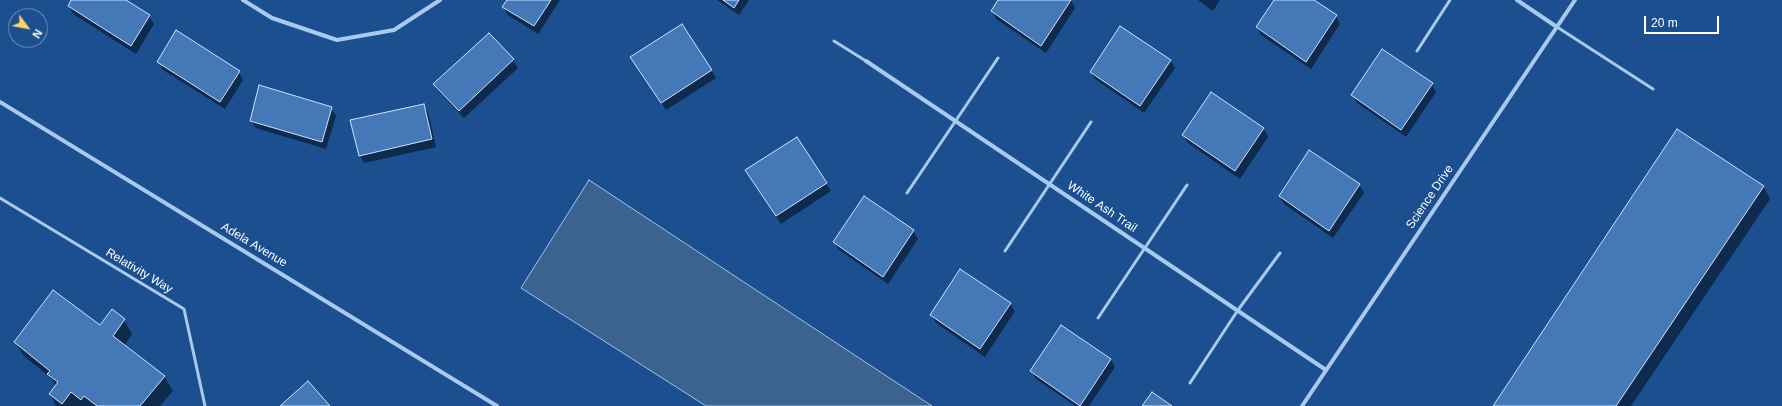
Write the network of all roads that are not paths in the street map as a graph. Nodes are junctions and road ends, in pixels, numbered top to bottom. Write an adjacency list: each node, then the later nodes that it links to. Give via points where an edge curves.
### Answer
1 (243, 0): 2 (street, via 272,18 337,40 394,30)
2 (440, 0)
3 (1450, 0): 8 (lane)
4 (1517, 0): 6 (street)
5 (1575, 0): 6 (street, Science Drive)
6 (1557, 27): 11 (lane); 24 (street, Science Drive)
7 (834, 41): 10 (lane)
8 (1418, 51)
9 (998, 58): 13 (lane)
10 (866, 61): 13 (street, White Ash Trail)
11 (1653, 89)
12 (0, 102): 27 (street, Adela Avenue)
13 (955, 121): 15 (street, White Ash Trail); 17 (lane)
14 (1091, 122): 15 (lane)
15 (1049, 184): 19 (street, White Ash Trail); 20 (lane)
16 (1188, 185): 19 (lane)
17 (907, 193)
18 (0, 198): 26 (lane, Relativity Way, via 184,309)
19 (1145, 248): 22 (street, White Ash Trail); 23 (lane)
20 (1005, 251)
21 (1280, 253): 22 (lane)
22 (1238, 310): 24 (street, White Ash Trail); 25 (lane)
23 (1098, 318)
24 (1326, 370): 28 (street, Science Drive)
25 (1190, 383)
26 (205, 406)
27 (497, 406)
28 (1302, 406)

